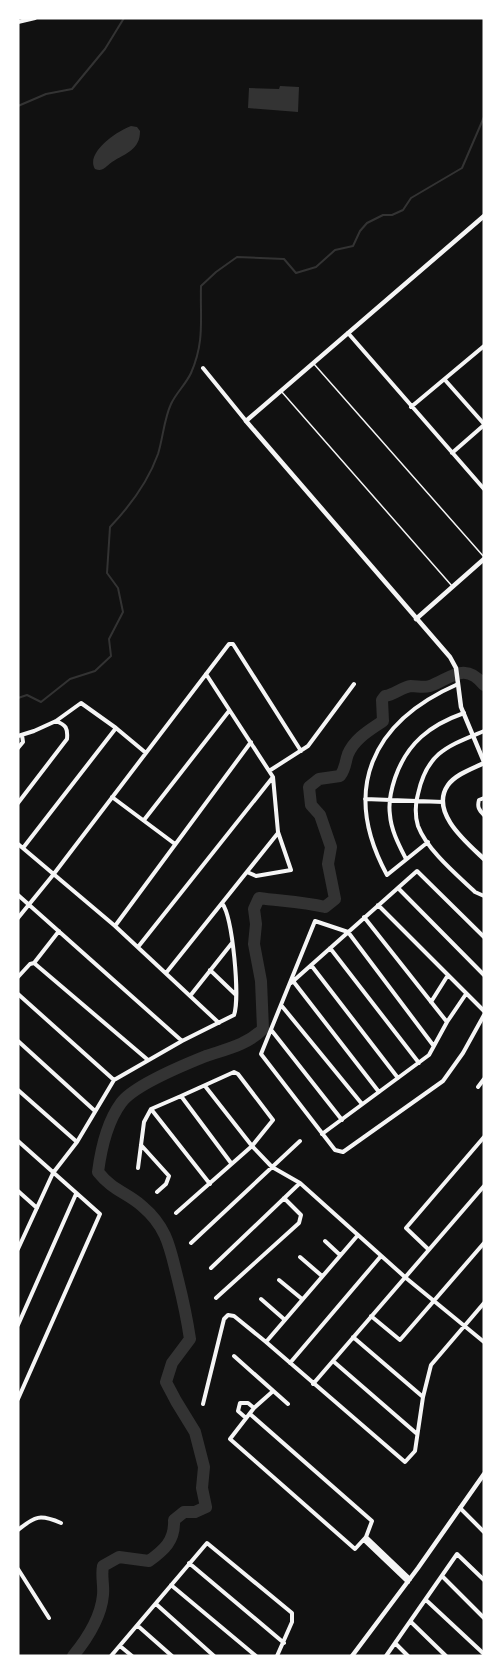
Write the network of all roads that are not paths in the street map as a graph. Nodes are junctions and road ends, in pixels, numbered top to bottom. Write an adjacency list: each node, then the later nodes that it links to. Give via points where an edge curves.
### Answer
1 (35, 18): 2 (street)
2 (18, 22)
3 (483, 218): 4 (street)
4 (348, 333): 6 (street); 10 (street)
5 (484, 346): 8 (street)
6 (313, 363): 9 (street); 15 (lane)
7 (202, 368): 11 (street)
8 (445, 379): 10 (street); 12 (street)
9 (281, 391): 11 (street); 16 (lane)
10 (411, 407): 13 (street)
11 (246, 421): 17 (street)
12 (484, 424): 13 (street)
13 (452, 453): 14 (street)
14 (484, 489)
15 (484, 558): 16 (street)
16 (452, 587): 17 (street)
17 (416, 619): 19 (street, via 450,657)
18 (206, 674): 21 (street); 30 (street, via 227,646 233,644); 31 (street)
19 (458, 682): 22 (street); 37 (street, via 426,699 394,729 371,766)
20 (354, 684): 30 (street, via 308,747)
21 (229, 711): 28 (street); 43 (street)
22 (464, 713): 27 (street); 38 (street, via 430,728 410,748 400,764)
23 (56, 720): 24 (street, via 81,703); 26 (street); 41 (street, via 65,724 67,739)
24 (116, 728): 31 (street); 48 (street)
25 (484, 730): 27 (street)
26 (20, 735): 29 (street, via 22,742)
27 (472, 736): 32 (street); 39 (street, via 452,745 429,764)
28 (251, 742): 33 (street); 47 (street)
29 (18, 748)
30 (301, 751): 33 (street)
31 (146, 753): 35 (street)
32 (484, 763): 40 (street, via 454,779)
33 (269, 771): 34 (street)
34 (273, 777): 44 (street); 66 (street)
35 (112, 796): 43 (street); 52 (street)
36 (484, 798): 42 (street, via 477,805)
37 (365, 799): 38 (street); 49 (street, via 369,833 387,875)
38 (389, 800): 39 (street); 49 (street, via 396,838)
39 (416, 801): 40 (street); 45 (street, via 418,825)
40 (443, 802): 50 (street, via 448,820 458,834)
41 (18, 803)
42 (484, 815)
43 (144, 820): 47 (street)
44 (278, 832): 51 (street); 51 (street, via 291,870 256,876)
45 (428, 842): 49 (street); 55 (street, via 475,892)
46 (18, 844): 48 (street)
47 (175, 844): 61 (street)
48 (23, 848): 52 (street)
49 (406, 859)
50 (484, 859)
51 (247, 872): 56 (street)
52 (53, 875): 57 (street); 61 (street)
53 (398, 888): 58 (street); 64 (street, via 417,871); 73 (street)
54 (18, 895): 57 (street)
55 (484, 896)
56 (222, 903): 65 (street); 71 (street)
57 (30, 905): 60 (street); 62 (street)
58 (378, 905): 59 (street); 72 (street)
59 (364, 917): 63 (street); 81 (street)
60 (18, 918)
61 (115, 926): 66 (street)
62 (59, 931): 68 (street); 88 (street)
63 (348, 932): 67 (street); 76 (street, via 315,921); 89 (street)
64 (484, 937)
65 (232, 943): 70 (street); 78 (street)
66 (138, 947): 71 (street)
67 (330, 948): 69 (street); 91 (street)
68 (34, 963): 74 (street); 90 (street)
69 (311, 965): 75 (street); 92 (street)
70 (210, 970): 78 (street); 80 (street)
71 (166, 973): 80 (street)
72 (448, 975): 79 (street); 81 (street)
73 (484, 975)
74 (18, 977)
75 (293, 981): 76 (street); 98 (street)
76 (289, 985): 82 (street)
77 (18, 994): 94 (street)
78 (236, 994): 85 (street, via 234,1015)
79 (466, 994): 83 (street); 84 (street)
80 (190, 996): 85 (street)
81 (431, 1002): 84 (street)
82 (280, 1004): 86 (street); 100 (street)
83 (484, 1013): 104 (street, via 444,1081 423,1097 343,1152 335,1150)
84 (447, 1022): 89 (street)
85 (219, 1023): 88 (street)
86 (272, 1031): 103 (street); 104 (street, via 261,1054)
87 (18, 1041): 102 (street)
88 (182, 1041): 90 (street)
89 (433, 1045): 91 (street)
90 (148, 1060): 94 (street)
91 (419, 1063): 92 (street)
92 (398, 1078): 98 (street)
93 (484, 1079): 96 (street)
94 (114, 1080): 102 (street)
95 (205, 1086): 99 (street); 110 (street); 110 (street, via 234,1072 272,1116 271,1123)
96 (478, 1087)
97 (18, 1090): 108 (street)
98 (379, 1092): 100 (street)
99 (182, 1096): 101 (street); 111 (street)
100 (362, 1104): 103 (street)
101 (151, 1109): 109 (street, via 144,1122); 116 (street)
102 (95, 1111): 108 (street)
103 (342, 1120): 104 (street)
104 (322, 1134)
105 (484, 1137): 130 (street, via 406,1228)
106 (18, 1141): 114 (street)
107 (300, 1141): 112 (street)
108 (77, 1142): 114 (street)
109 (141, 1145): 113 (street); 119 (street, via 169,1176)
110 (252, 1146): 111 (street); 112 (street)
111 (231, 1163): 116 (street)
112 (272, 1167): 115 (street); 126 (street)
113 (138, 1168)
114 (53, 1173): 120 (street); 122 (street)
115 (300, 1183): 121 (street); 124 (street)
116 (210, 1184): 123 (street)
117 (484, 1186): 130 (street)
118 (18, 1191): 122 (street)
119 (157, 1192)
120 (76, 1194): 145 (street); 155 (street, via 100,1214)
121 (284, 1198): 134 (street); 138 (street, via 301,1215 299,1223)
122 (37, 1208): 127 (street)
123 (176, 1214)
124 (358, 1235): 131 (street); 132 (street)
125 (325, 1241): 131 (street)
126 (191, 1242)
127 (19, 1243): 129 (street)
128 (484, 1243): 141 (street)
129 (18, 1249)
130 (428, 1249): 136 (street)
131 (340, 1255): 135 (street)
132 (381, 1256): 136 (street); 152 (street)
133 (300, 1257): 135 (street)
134 (211, 1268)
135 (322, 1276): 140 (street)
136 (406, 1278): 141 (street); 143 (street)
137 (279, 1280): 140 (street)
138 (216, 1298)
139 (261, 1299): 144 (street)
140 (302, 1299): 144 (street)
141 (434, 1301): 143 (street, via 400,1340); 146 (street)
142 (484, 1304): 146 (street)
143 (371, 1316): 147 (street)
144 (285, 1320): 148 (street)
145 (18, 1325)
146 (465, 1326): 149 (street); 157 (street, via 431,1365)
147 (354, 1337): 151 (street); 157 (street)
148 (266, 1342): 152 (street); 159 (street, via 228,1315)
149 (484, 1342)
150 (234, 1356): 156 (street)
151 (333, 1361): 153 (street); 164 (street)
152 (290, 1363): 153 (street)
153 (313, 1384): 164 (street, via 405,1462 415,1451)
154 (18, 1386): 155 (street)
155 (22, 1392): 158 (street)
156 (272, 1392): 160 (street); 161 (street)
157 (423, 1397): 164 (street)
158 (18, 1400)
159 (203, 1404)
160 (288, 1404)
161 (254, 1408): 162 (street); 163 (street, via 240,1403 238,1411)
162 (250, 1414): 163 (street); 170 (street, via 372,1521)
163 (246, 1419): 170 (street, via 230,1439 355,1549)
164 (416, 1433)
165 (484, 1474): 166 (street)
166 (460, 1508): 169 (street); 174 (street)
167 (61, 1523): 168 (street, via 37,1517)
168 (18, 1530)
169 (484, 1532)
170 (365, 1539): 174 (street)
171 (189, 1563): 176 (street); 183 (street); 183 (street, via 207,1542 292,1613)
172 (18, 1569): 179 (street)
173 (443, 1577): 175 (street, via 457,1554); 177 (street); 180 (street)
174 (409, 1580): 193 (street)
175 (484, 1580)
176 (171, 1585): 178 (street); 191 (street)
177 (426, 1600): 181 (street); 186 (street)
178 (156, 1604): 182 (street); 190 (street)
179 (49, 1618)
180 (484, 1618)
181 (411, 1622): 184 (street); 196 (street)
182 (138, 1626): 185 (street); 189 (street)
183 (284, 1643): 192 (street)
184 (395, 1643): 194 (street); 195 (street)
185 (120, 1646): 187 (street); 188 (street)
186 (484, 1654)
187 (111, 1656)
188 (132, 1656)
189 (172, 1656)
190 (214, 1656)
191 (256, 1656)
192 (277, 1656)
193 (352, 1656)
194 (386, 1656)
195 (408, 1656)
196 (446, 1656)

